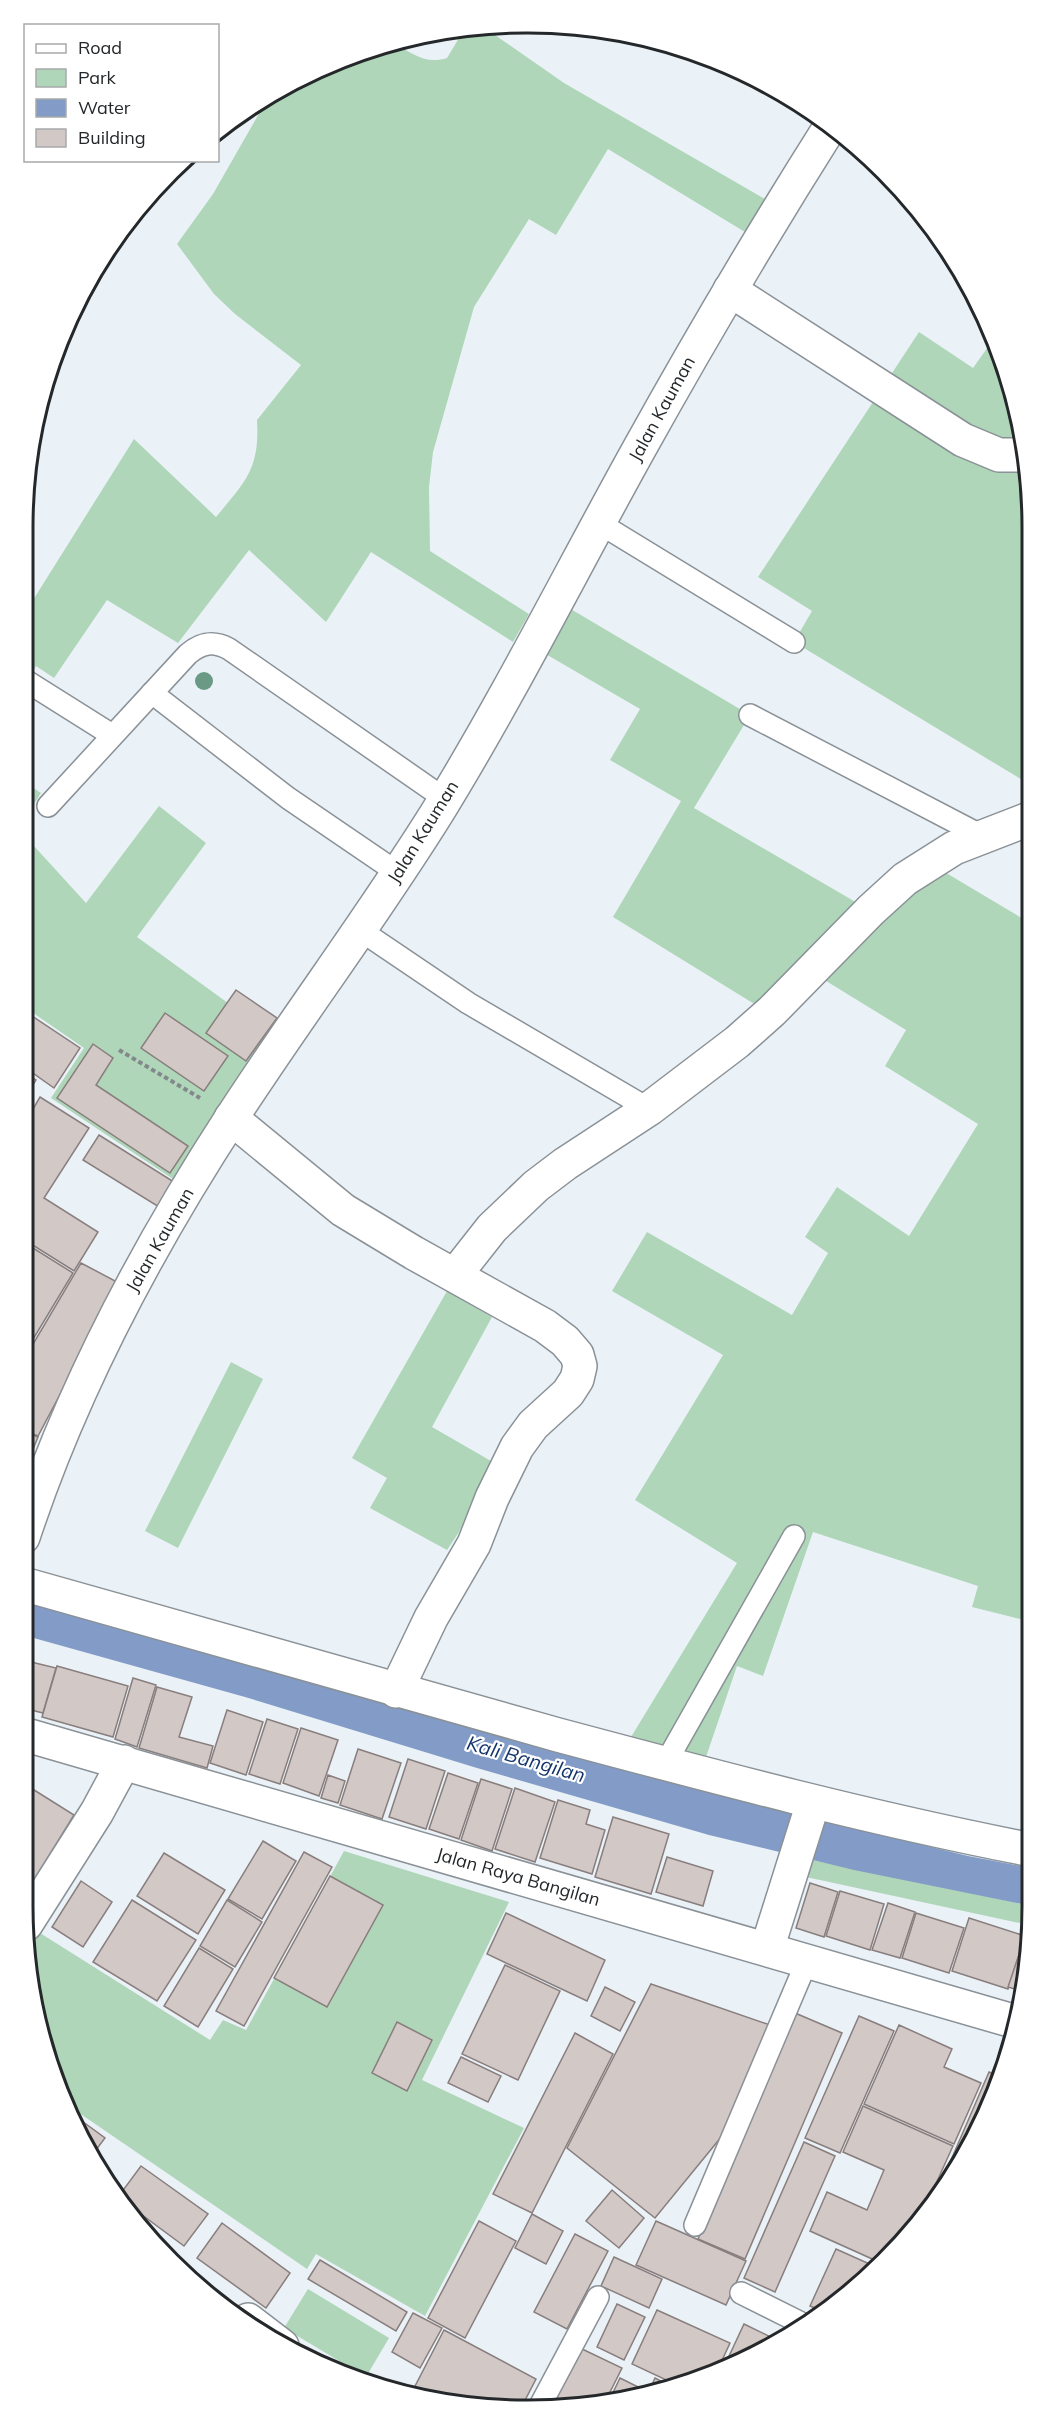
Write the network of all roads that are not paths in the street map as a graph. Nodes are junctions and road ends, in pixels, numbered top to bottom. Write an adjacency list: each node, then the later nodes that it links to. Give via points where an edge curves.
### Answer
1 (826, 133): 2 (street, Jalan Kauman)
2 (730, 290): 3 (street, via 963,440 999,455); 4 (street, Jalan Kauman)
3 (1016, 455)
4 (599, 523): 5 (lane); 10 (street, Jalan Kauman)
5 (794, 642)
6 (33, 686): 9 (lane)
7 (152, 693): 9 (lane); 10 (lane, via 194,648 212,643 222,645); 14 (lane, via 288,798)
8 (750, 715): 13 (lane)
9 (112, 735): 11 (lane)
10 (446, 799): 14 (street, Jalan Kauman)
11 (48, 806)
12 (1022, 822): 13 (street)
13 (984, 837): 16 (street, via 954,848 905,879 772,1011)
14 (398, 873): 15 (street, Jalan Kauman)
15 (360, 930): 16 (lane, via 468,1003); 17 (street, Jalan Kauman)
16 (649, 1109): 18 (street, via 536,1186 492,1228)
17 (231, 1118): 18 (street, via 343,1210); 19 (street, Jalan Kauman, via 150,1255 88,1372)
18 (455, 1275): 22 (street, via 545,1326 565,1341 577,1355 580,1366 578,1379 568,1393 533,1425 517,1447 474,1544 431,1618)
19 (33, 1506)
20 (794, 1536): 25 (lane)
21 (33, 1587): 22 (street)
22 (396, 1691): 25 (street)
23 (33, 1737): 24 (street, Jalan Raya Bangilan)
24 (124, 1762): 28 (street); 29 (street, Jalan Raya Bangilan)
25 (665, 1764): 26 (street)
26 (812, 1806): 27 (street); 29 (street)
27 (1022, 1848)
28 (33, 1913)
29 (767, 1949): 30 (street, Jalan Raya Bangilan)
30 (807, 1961): 31 (street, Jalan Raya Bangilan); 32 (lane)
31 (1008, 2020)
32 (695, 2225)
33 (741, 2293): 35 (lane)
34 (598, 2298): 36 (lane)
35 (796, 2321)
36 (543, 2400)

